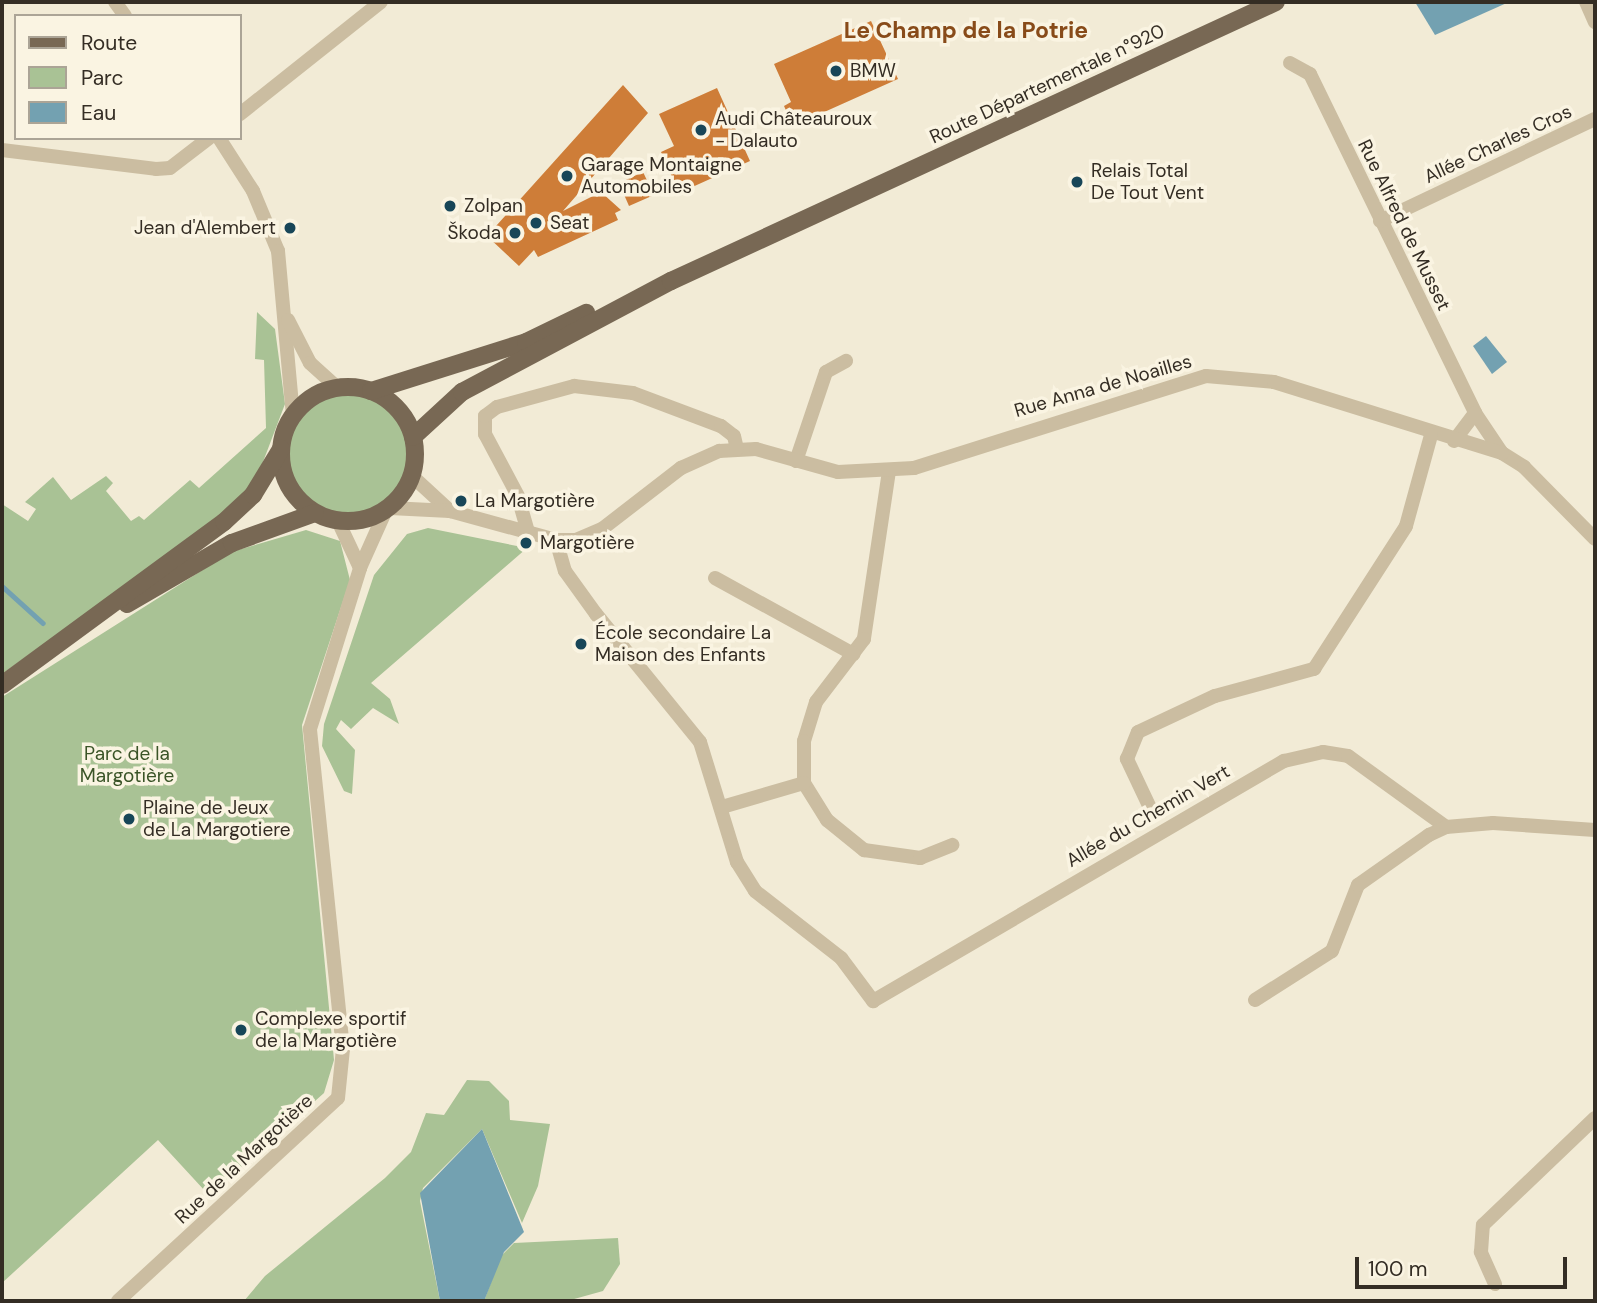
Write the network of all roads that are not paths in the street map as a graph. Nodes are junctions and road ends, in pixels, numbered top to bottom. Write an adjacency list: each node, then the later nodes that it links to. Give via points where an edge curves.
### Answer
1 (381, 2): 6 (street)
2 (1276, 2): 12 (main road, Route Départementale n°920)
3 (1586, 2): 4 (street)
4 (1595, 22)
5 (1290, 63): 11 (street, Rue Alfred de Musset, via 1310,74)
6 (242, 112)
7 (1595, 119): 11 (street, Allée Charles Cros)
8 (206, 140): 10 (street, via 170,168 156,169)
9 (220, 140): 13 (street, via 253,191 278,251)
10 (2, 150)
11 (1380, 221): 17 (street, Rue Alfred de Musset)
12 (671, 281): 16 (main road, via 526,342); 20 (main road, via 462,392)
13 (287, 319): 15 (street, via 310,363); 18 (street)
14 (846, 361): 25 (street, via 826,372)
15 (338, 388): 16 (main road); 18 (main road, via 312,398)
16 (371, 391): 20 (main road, via 398,409)
17 (1475, 413): 21 (street); 24 (street, Rue Alfred de Musset)
18 (293, 416): 22 (main road)
19 (1431, 435): 21 (street, Rue Anna de Noailles); 26 (street, Rue Anna de Noailles, via 1274,382 1206,376); 42 (street, via 1406,526 1314,669 1215,696 1138,732 1127,759)
20 (414, 437): 27 (main road)
21 (1454, 441): 24 (street, Rue Anna de Noailles)
22 (281, 449): 30 (main road, via 289,486); 37 (main road, via 253,495)
23 (737, 449): 25 (street, Rue Anna de Noailles); 32 (street, via 734,436 721,426 633,393 574,386 497,407 485,416 485,433 518,496); 34 (street, via 681,468 602,529 576,540)
24 (1502, 453): 33 (street, Rue Alfred de Musset, via 1524,467)
25 (796, 461): 26 (street, Rue Anna de Noailles, via 838,472)
26 (889, 471): 38 (street, via 867,624)
27 (412, 476): 28 (main road); 29 (street)
28 (388, 509): 29 (street); 31 (main road, via 363,520); 35 (street, Rue de la Margotière)
29 (450, 511): 32 (street)
30 (315, 513): 31 (main road); 37 (main road, via 232,543)
31 (338, 521): 35 (street)
32 (528, 532): 34 (street)
33 (1595, 538)
34 (556, 540): 41 (street, via 556,552 581,593 700,742)
35 (360, 568): 49 (street, Rue de la Margotière, via 310,729 345,1066 338,1098)
36 (715, 578): 38 (street)
37 (78, 632): 39 (main road)
38 (853, 654): 40 (street, via 816,702 807,724)
39 (2, 685)
40 (804, 783): 41 (street); 45 (street, via 827,820 864,850 920,858)
41 (722, 807): 43 (street, Allée du Chemin Vert, via 742,872 781,913 850,966 873,1001 1284,761 1322,752 1348,756)
42 (1152, 812)
43 (1446, 827): 44 (street, via 1514,823); 46 (street, via 1365,878 1349,903 1332,951)
44 (1595, 830)
45 (953, 845)
46 (1255, 999)
47 (1595, 1118): 48 (street, via 1483,1225 1481,1252)
48 (1495, 1284)
49 (118, 1301)

